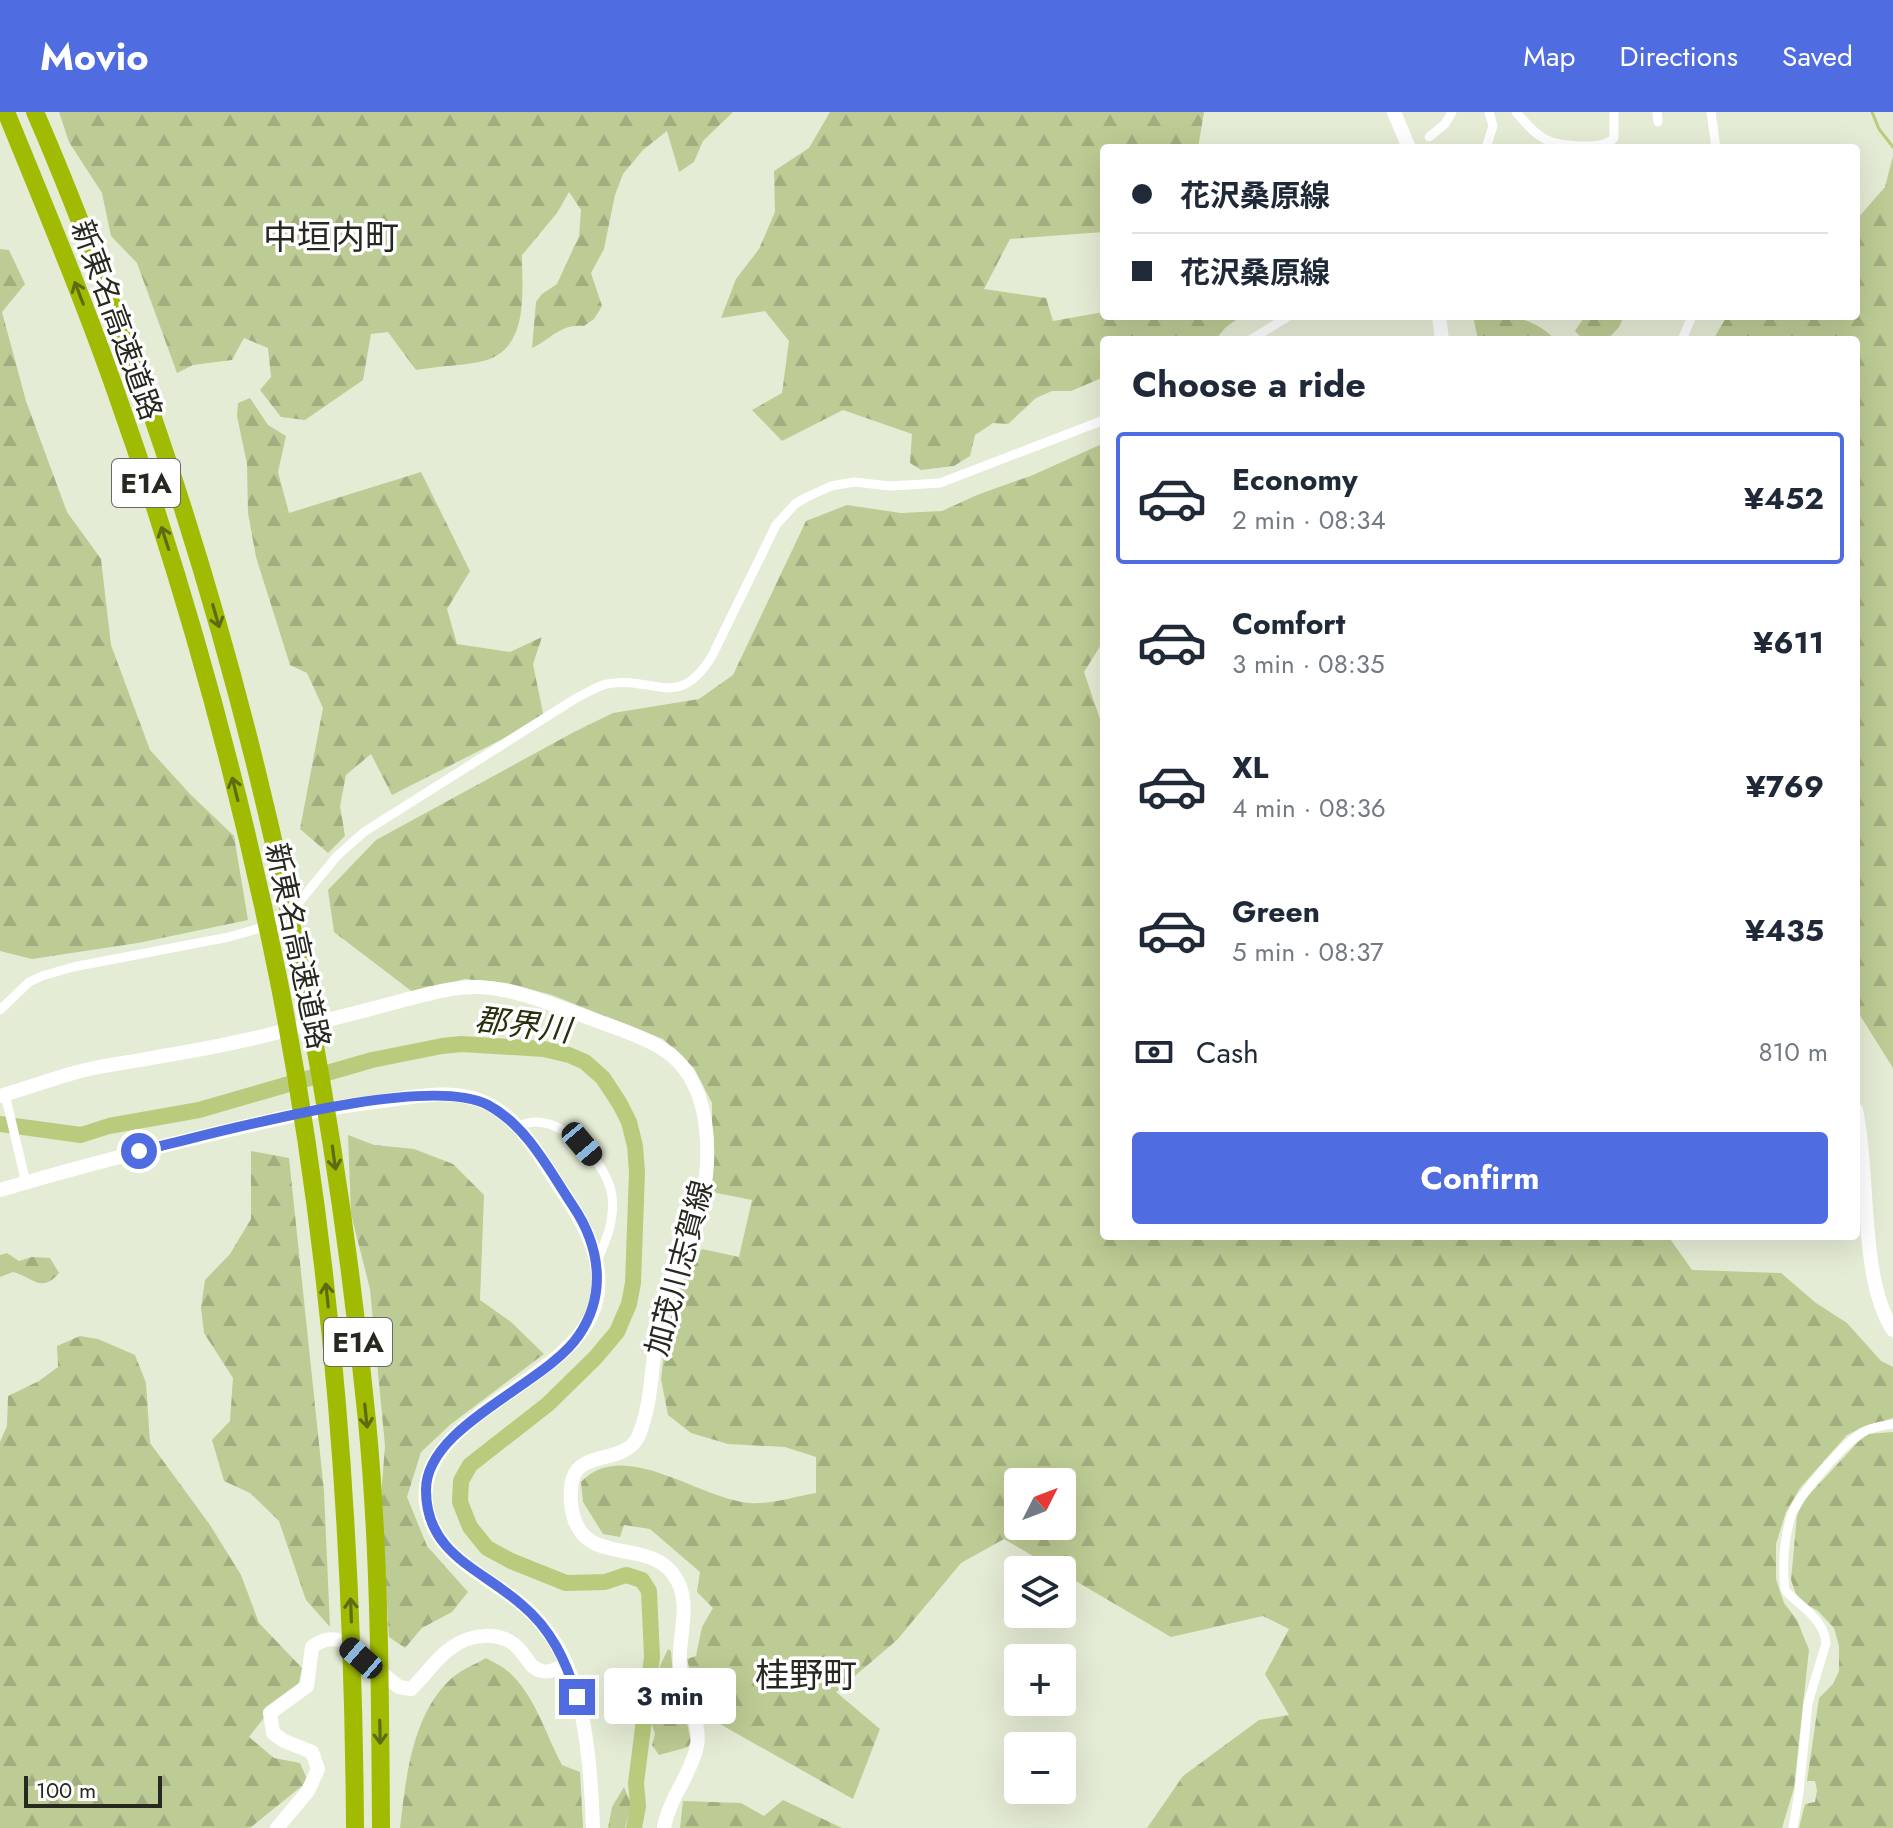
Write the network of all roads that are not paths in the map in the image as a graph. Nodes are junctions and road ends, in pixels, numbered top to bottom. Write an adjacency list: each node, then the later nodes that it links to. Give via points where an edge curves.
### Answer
1 (6, 112): 29 (highway, 新東名高速道路 / E1A, one-way to 1, via 354,1680 340,1425 322,1255 279,983 216,710 169,552 116,392)
2 (35, 112): 30 (highway, 新東名高速道路 / E1A, one-way to 30, via 145,393 199,556 280,861 329,1122 367,1424 379,1647)
3 (1394, 112): 10 (main road)
4 (1452, 112): 9 (street)
5 (1489, 112): 11 (street, via 1493,126)
6 (1516, 112): 12 (street, via 1544,139)
7 (1614, 112): 13 (street, via 1614,138)
8 (1711, 112): 14 (street)
9 (1429, 137)
10 (1407, 144)
11 (1487, 144)
12 (1558, 144)
13 (1607, 144)
14 (1715, 144)
15 (1282, 320): 16 (street)
16 (1256, 336)
17 (1100, 422): 18 (street, via 940,483 854,482 807,497 776,525 712,656 688,684 671,689 606,685 578,697 364,832 300,901 264,927 42,976)
18 (0, 1010)
19 (5, 1098): 22 (street); 32 (main road, 加茂川志賀線, via 85,1070 230,1044 431,993 480,987 542,1000 625,1031 657,1045 677,1062 695,1087 706,1123 707,1165 698,1217 669,1284 637,1439 625,1451 578,1469 570,1504 583,1536 662,1562 684,1595 680,1670 698,1743)
20 (516, 1126): 22 (main road, via 479,1100 437,1094 250,1124); 24 (main road, via 579,1215); 24 (street, via 535,1122 573,1137 601,1166 613,1199 609,1236)
21 (1860, 1148): 25 (main road, via 1874,1283)
22 (25, 1178): 23 (main road)
23 (0, 1190)
24 (596, 1263): 27 (main road, via 596,1302 578,1338 454,1436 440,1452 426,1485 433,1526 444,1544 521,1604 554,1641)
25 (1893, 1330)
26 (1893, 1424): 33 (street, via 1854,1438 1804,1494 1791,1517 1785,1590 1817,1619 1826,1643 1808,1703)
27 (566, 1664): 28 (main road, via 540,1671 508,1640 488,1636 450,1648 411,1689 399,1687 342,1641 320,1641 312,1647 307,1686 270,1713 277,1737 312,1752 317,1764 308,1791); 31 (main road, via 586,1747)
28 (277, 1828)
29 (355, 1828)
30 (381, 1828)
31 (593, 1828)
32 (664, 1828)
33 (1793, 1828)

